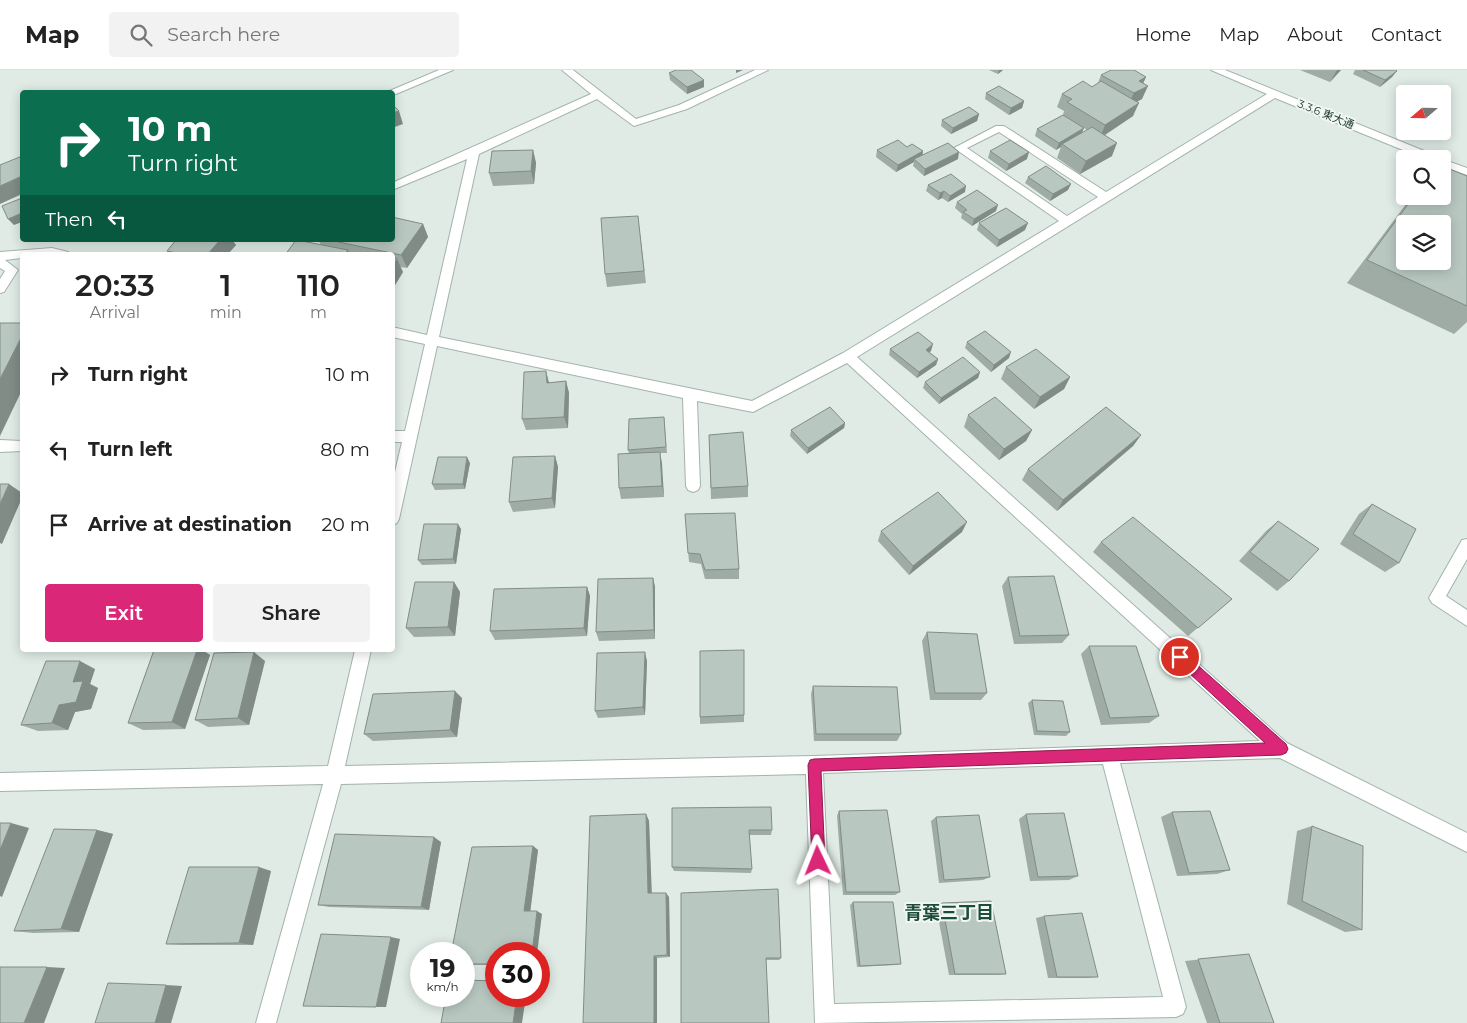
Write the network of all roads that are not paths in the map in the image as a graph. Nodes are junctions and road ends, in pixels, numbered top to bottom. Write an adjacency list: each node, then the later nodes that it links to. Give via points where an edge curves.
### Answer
1 (448, 70): 5 (street)
2 (567, 70): 7 (street)
3 (764, 70): 7 (street, via 683,107 634,123)
4 (1216, 70): 6 (street, 3.3.6 東大通)
5 (395, 91)
6 (1274, 94): 8 (street, 3.3.6 東大通); 13 (street)
7 (598, 95): 9 (street)
8 (1413, 150)
9 (474, 152): 12 (street); 22 (street)
10 (1451, 166): 11 (street)
11 (1467, 172)
12 (395, 186)
13 (1105, 197): 14 (street); 14 (street, via 1000,128 959,148)
14 (1067, 221): 23 (street)
15 (43, 242): 16 (street)
16 (28, 252)
17 (20, 254): 18 (street)
18 (0, 256)
19 (0, 262): 20 (street, via 12,270)
20 (0, 289)
21 (395, 333): 22 (street)
22 (433, 342): 24 (street); 25 (street)
23 (848, 356): 24 (street, via 753,407); 34 (street)
24 (690, 394): 29 (street)
25 (411, 436): 26 (street); 30 (street)
26 (395, 437)
27 (0, 446): 28 (street)
28 (20, 446)
29 (693, 486)
30 (395, 506)
31 (1467, 545): 32 (street, via 1437,598)
32 (1467, 619)
33 (363, 652): 37 (street)
34 (1281, 749): 35 (street); 39 (street)
35 (1109, 755): 36 (street); 40 (street, via 1176,1007)
36 (814, 765): 37 (street); 40 (street)
37 (335, 774): 38 (street); 41 (street)
38 (0, 782)
39 (1467, 843)
40 (825, 1019)
41 (266, 1023)

